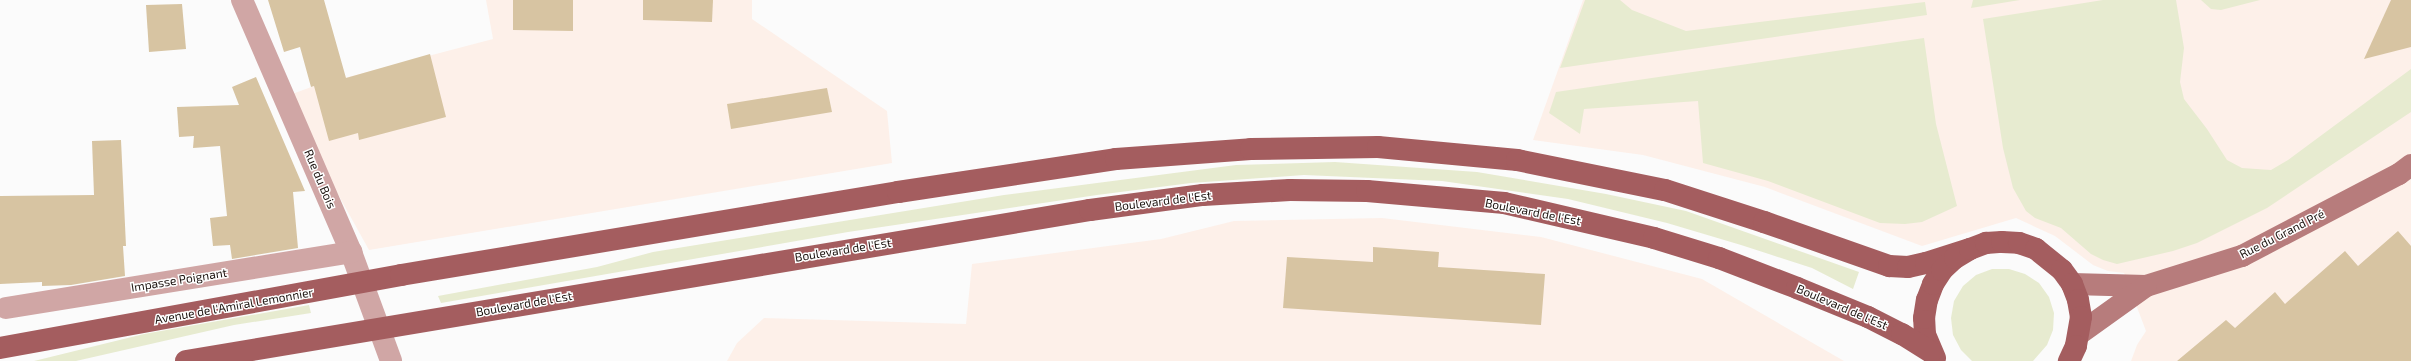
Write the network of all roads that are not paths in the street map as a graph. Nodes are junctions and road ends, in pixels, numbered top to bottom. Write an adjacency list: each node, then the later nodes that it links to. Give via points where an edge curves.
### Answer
1 (242, 0): 4 (street, Rue du Bois)
2 (2411, 165): 7 (street, Rue du Grand Pré, via 2399,174 2242,256)
3 (1970, 249): 5 (main road, Avenue de l'Amiral Lemonnier, via 1908,267 1889,266 1665,190 1517,160 1378,146 1251,149 1116,159 898,192); 6 (main road, via 1991,243 2019,243 2036,249 2050,258); 13 (main road, via 1942,270 1926,300 1925,335)
4 (351, 252): 5 (street, Rue du Bois); 8 (street, Impasse Poignant)
5 (361, 282): 9 (main road, Avenue de l'Amiral Lemonnier); 10 (street, Rue du Bois)
6 (2072, 284): 7 (street, Rue du Grand Pré); 12 (main road, via 2080,311)
7 (2146, 286): 12 (street, Rue du Grand Pré)
8 (6, 308)
9 (106, 329): 11 (main road, Avenue de l'Amiral Lemonnier); 14 (main road, Avenue de l'Amiral Lemonnier, via 93,341 72,349)
10 (378, 331): 13 (main road, Boulevard de l'Est, via 630,285 1090,210 1203,195 1306,190 1367,191 1504,204 1654,238 1719,258 1874,320 1902,334); 15 (main road); 16 (street, Rue du Bois)
11 (0, 348)
12 (2077, 350)
13 (1934, 356)
14 (0, 360)
15 (186, 361)
16 (391, 361)

